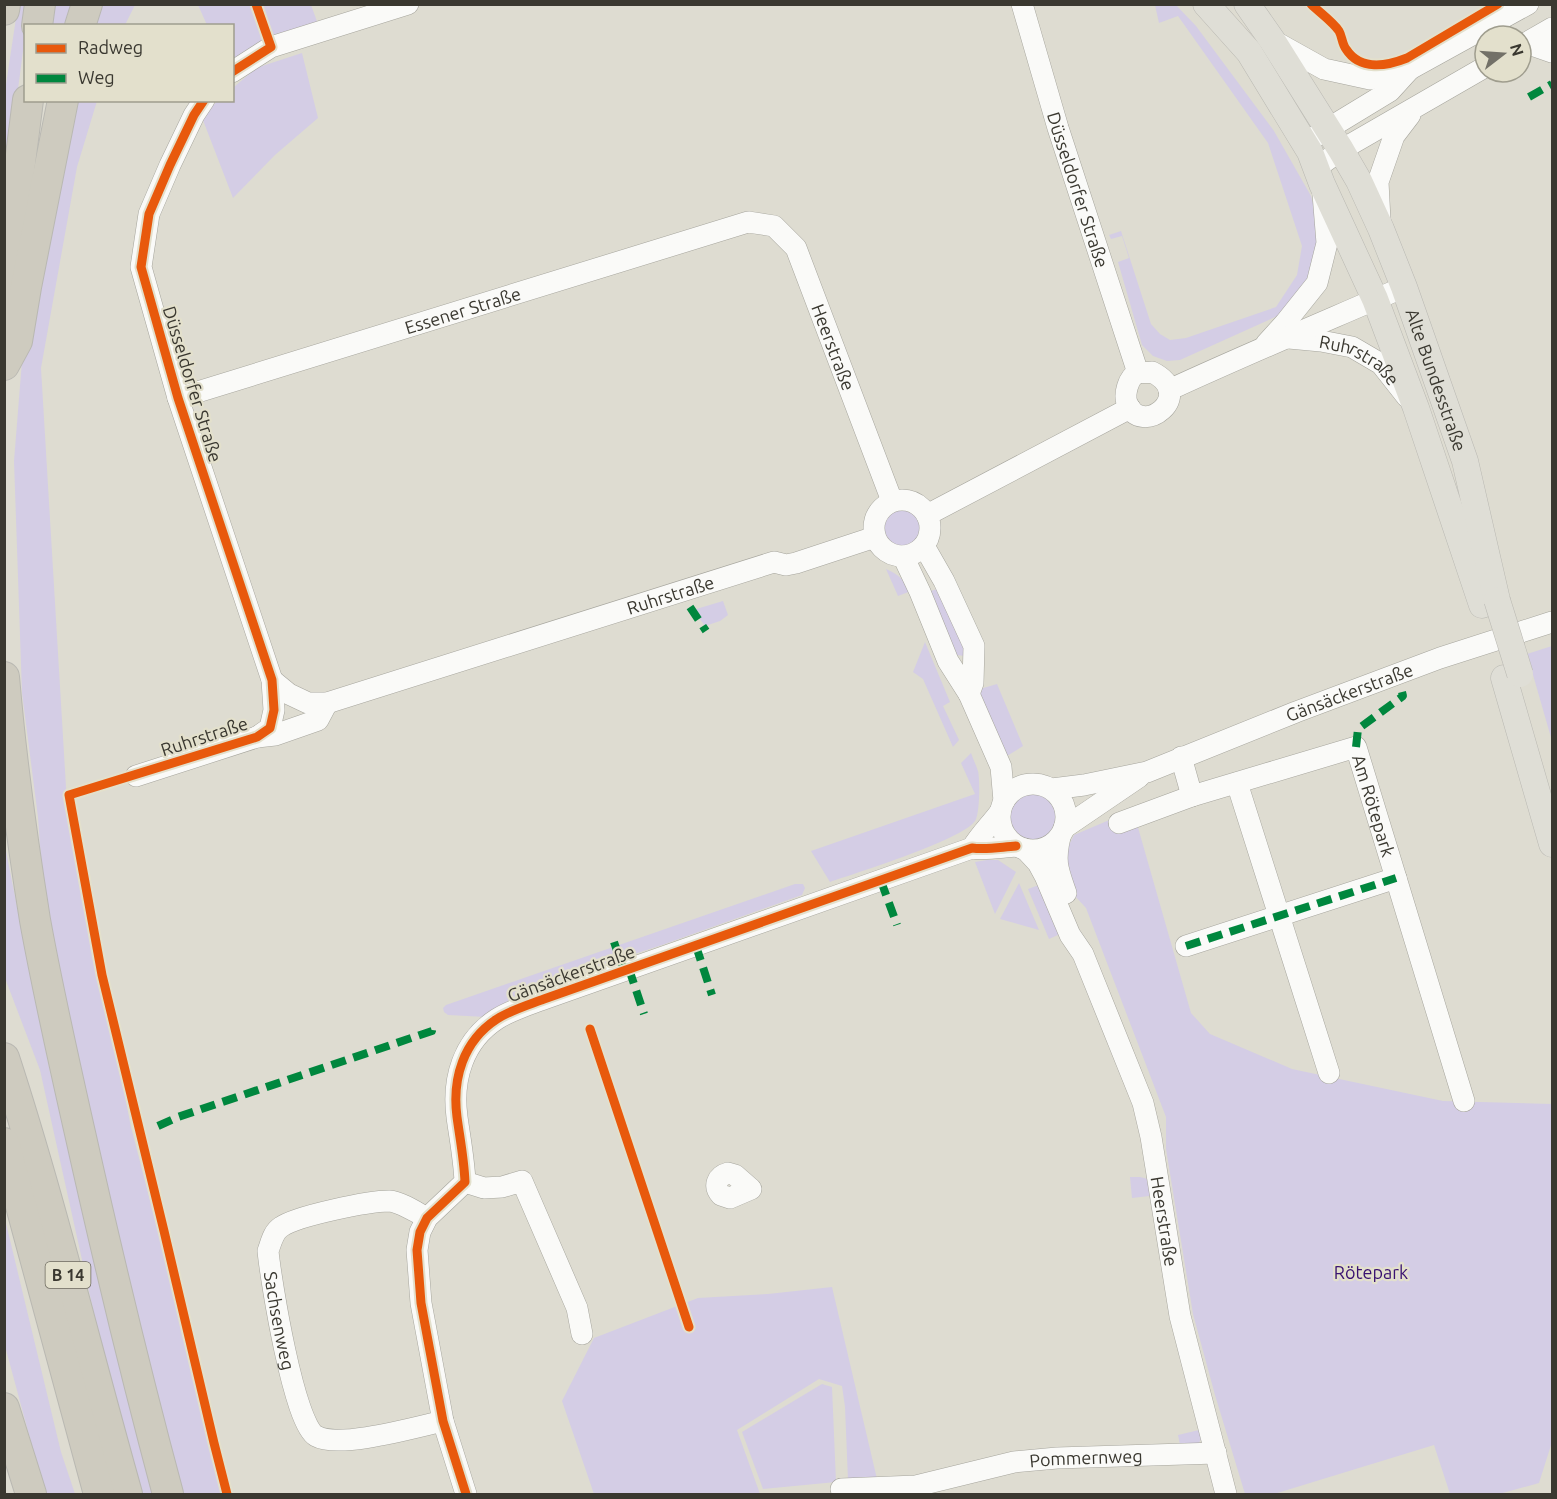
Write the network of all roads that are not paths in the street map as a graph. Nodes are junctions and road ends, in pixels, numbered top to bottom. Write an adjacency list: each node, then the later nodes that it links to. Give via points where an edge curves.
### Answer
1 (5, 4): 10 (highway)
2 (40, 4): 11 (highway)
3 (87, 4): 12 (highway)
4 (408, 4): 19 (street, via 271,46)
5 (1022, 4): 36 (street, Düsseldorfer Straße)
6 (1206, 4): 26 (main road, Alte Bundesstraße, via 1249,52)
7 (1247, 4): 15 (main road, Alte Bundesstraße)
8 (1528, 4): 18 (street)
9 (1540, 4): 13 (street)
10 (4, 10)
11 (37, 24)
12 (81, 24)
13 (1552, 26): 14 (street)
14 (1533, 38)
15 (1272, 40): 18 (street, via 1324,69 1370,79); 25 (main road, Alte Bundesstraße)
16 (1533, 47): 17 (street)
17 (1552, 52)
18 (1410, 69): 25 (street)
19 (234, 71)
20 (1473, 73): 24 (street)
21 (28, 102): 32 (highway)
22 (63, 102): 35 (highway, via 17,341)
23 (203, 102): 38 (street, Düsseldorfer Straße, via 149,214 141,267)
24 (1419, 105): 25 (street); 29 (street, via 1394,136 1378,182)
25 (1334, 140): 26 (street); 27 (street); 29 (main road, Alte Bundesstraße)
26 (1305, 144): 27 (main road, Alte Bundesstraße)
27 (1319, 176): 31 (main road, Alte Bundesstraße); 34 (street, Ruhrstraße, via 1326,243 1317,283)
28 (748, 222): 38 (street, Essener Straße); 41 (street, Heerstraße, via 774,226 796,248)
29 (1381, 229): 30 (main road, Alte Bundesstraße)
30 (1404, 287): 31 (street, Ruhrstraße); 46 (main road, Alte Bundesstraße, via 1465,461)
31 (1375, 299): 33 (street, Ruhrstraße); 40 (main road, Alte Bundesstraße)
32 (4, 314)
33 (1288, 338): 34 (street, Ruhrstraße); 40 (street, Ruhrstraße, via 1352,347 1381,364)
34 (1262, 347): 37 (street, Ruhrstraße)
35 (4, 365)
36 (1138, 373): 37 (street, via 1152,372 1162,377); 39 (street, via 1125,392)
37 (1169, 390): 39 (street, via 1169,400 1154,416 1143,416)
38 (178, 398): 50 (street, Düsseldorfer Straße)
39 (1130, 408): 42 (street)
40 (1416, 408): 46 (main road, Alte Bundesstraße)
41 (892, 501): 42 (street, via 916,503); 43 (street, via 878,512)
42 (927, 515): 44 (street, via 930,531)
43 (874, 537): 45 (street, via 886,552); 52 (street, Ruhrstraße, via 796,564 774,562)
44 (924, 546): 45 (street); 51 (street, via 974,646)
45 (903, 556): 51 (street, via 948,661)
46 (1490, 603): 48 (main road)
47 (1552, 622): 54 (street, Gänsäckerstraße, via 1440,658)
48 (1512, 676): 60 (main road); 66 (main road)
49 (4, 677): 89 (highway, via 21,828 54,1018 115,1287)
50 (272, 680): 52 (street, Ruhrstraße, via 308,704); 53 (street, Ruhrstraße, via 274,711 270,728)
51 (969, 694): 55 (street)
52 (327, 703): 53 (street, Ruhrstraße, via 318,720)
53 (257, 737): 57 (street, Ruhrstraße)
54 (1181, 758): 56 (street, Gänsäckerstraße); 62 (street)
55 (1001, 767): 59 (street); 63 (street)
56 (1147, 772): 61 (street, Gänsäckerstraße); 65 (street, Gänsäckerstraße)
57 (136, 776)
58 (1238, 783): 62 (street, Am Rötepark); 69 (street, Am Rötepark, via 1356,747); 70 (street)
59 (1031, 784): 61 (street); 63 (street, via 1014,790)
60 (1552, 785)
61 (1052, 789): 65 (street, via 1064,805)
62 (1192, 796): 64 (street, Am Rötepark)
63 (1002, 806): 67 (street); 68 (street, via 1000,823 1004,833)
64 (1119, 824)
65 (1062, 833): 68 (street, via 1043,849); 72 (street, Heerstraße, via 1056,855 1058,871 1080,931)
66 (1552, 844)
67 (972, 848): 68 (street, Gänsäckerstraße); 77 (street, Gänsäckerstraße, via 544,999 496,1020 470,1046 458,1074 456,1115)
68 (1021, 848): 72 (street, Heerstraße, via 1038,863 1070,935)
69 (1396, 878): 70 (street, Am Rötepark); 75 (street, Am Rötepark)
70 (1280, 915): 71 (street, Am Rötepark); 74 (street)
71 (1186, 946)
72 (1083, 954): 82 (street, Heerstraße, via 1143,1103 1180,1316)
73 (4, 1058): 88 (highway, B 14, via 51,1212)
74 (1329, 1073)
75 (1464, 1101)
76 (4, 1143): 87 (highway, B 14)
77 (465, 1182): 78 (street); 79 (street, via 484,1188 522,1181 577,1308)
78 (426, 1218): 81 (street, via 417,1250 421,1303); 81 (street, Sachsenweg, via 390,1201 351,1206 279,1228 268,1251 282,1338 308,1430 316,1437 341,1440)
79 (582, 1334)
80 (4, 1408): 86 (highway)
81 (443, 1421): 90 (street)
82 (1216, 1453): 83 (street, Pommernweg, via 1057,1458 1014,1462); 92 (street, Heerstraße)
83 (958, 1475): 85 (street, Pommernweg); 91 (street)
84 (840, 1489): 85 (street, Pommernweg)
85 (919, 1489)
86 (31, 1494)
87 (99, 1494)
88 (127, 1494)
89 (168, 1494)
90 (466, 1494)
91 (948, 1494)
92 (1226, 1494)

